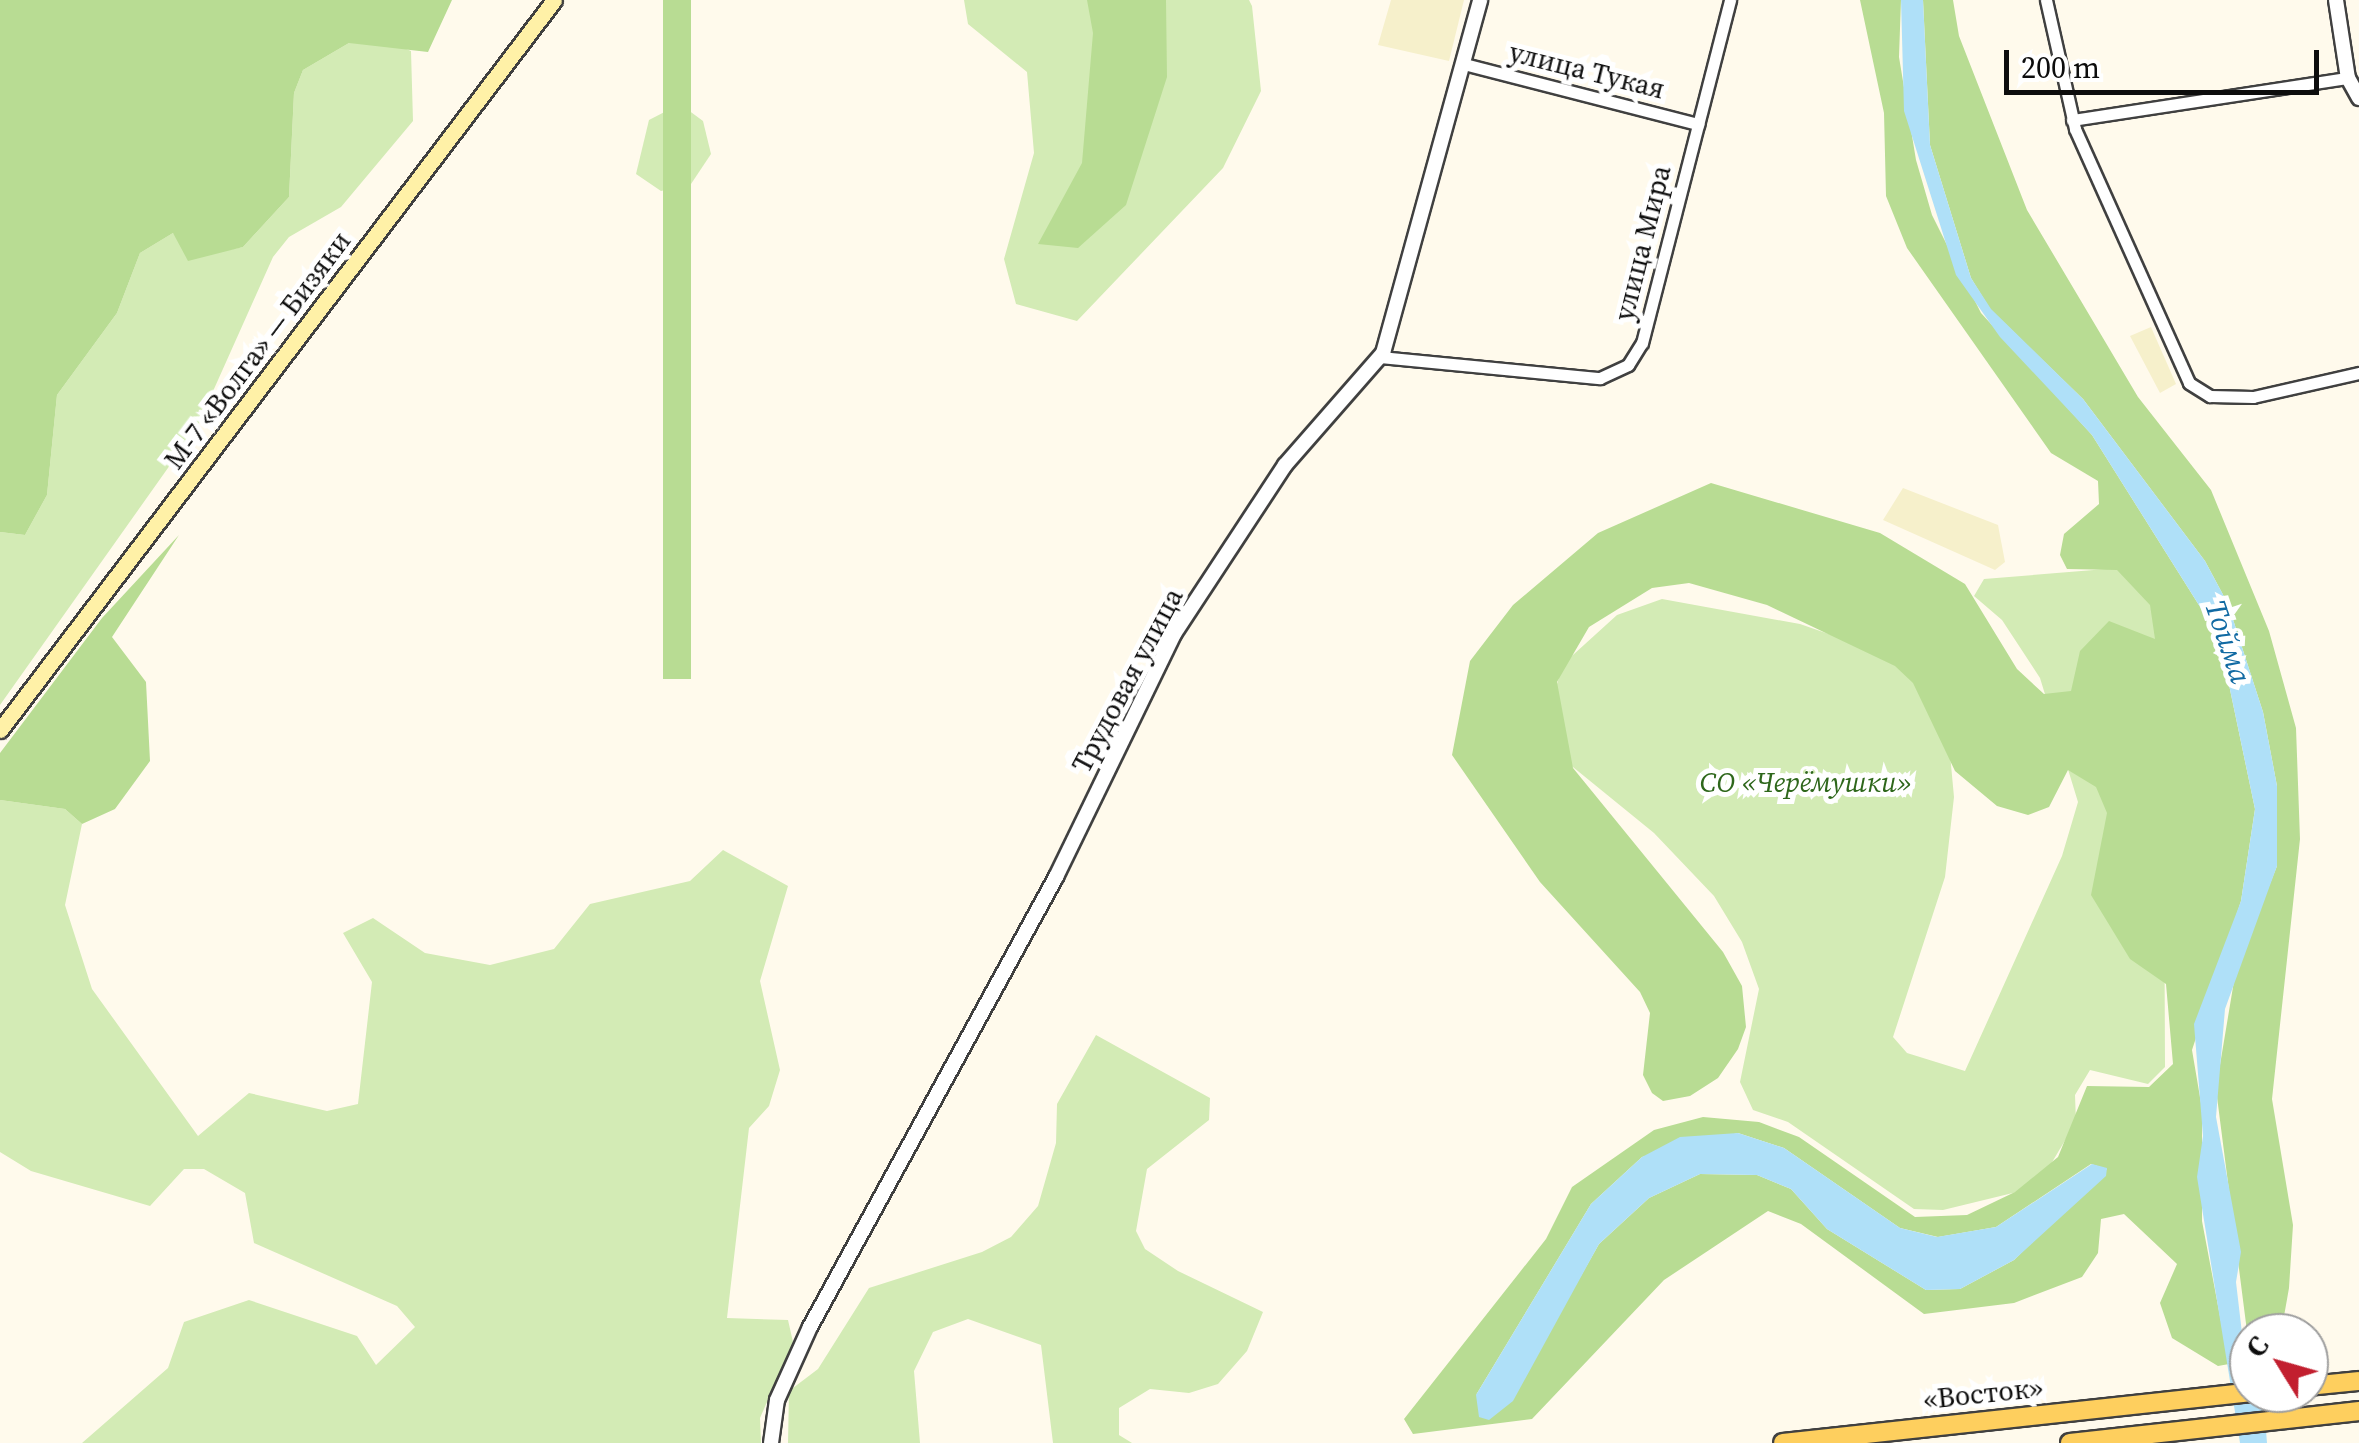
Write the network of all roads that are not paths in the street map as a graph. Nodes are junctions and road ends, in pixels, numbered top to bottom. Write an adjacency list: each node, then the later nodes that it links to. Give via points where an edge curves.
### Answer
1 (554, 0): 13 (main road, М-7 «Волга» — Бизяки)
2 (1480, 0): 6 (street, Трудовая улица)
3 (1730, 0): 10 (street, улица Мира)
4 (2046, 0): 9 (street)
5 (2336, 0): 7 (street)
6 (1464, 64): 10 (street, улица Тукая); 11 (street, Трудовая улица)
7 (2348, 78): 8 (street); 9 (street)
8 (2359, 98)
9 (2072, 120): 12 (street, via 2189,383 2210,396 2253,397)
10 (1698, 124): 11 (street, улица Мира, via 1642,343 1622,371 1600,378)
11 (1380, 357): 18 (street, Трудовая улица, via 1286,465 1174,634 1056,877 810,1327 776,1400)
12 (2359, 373)
13 (0, 730)
14 (2359, 1380): 15 (main road)
15 (2329, 1384)
16 (2229, 1394): 19 (main road, «Восток»)
17 (2359, 1411): 20 (main road)
18 (771, 1443)
19 (1783, 1443)
20 (2070, 1443)

